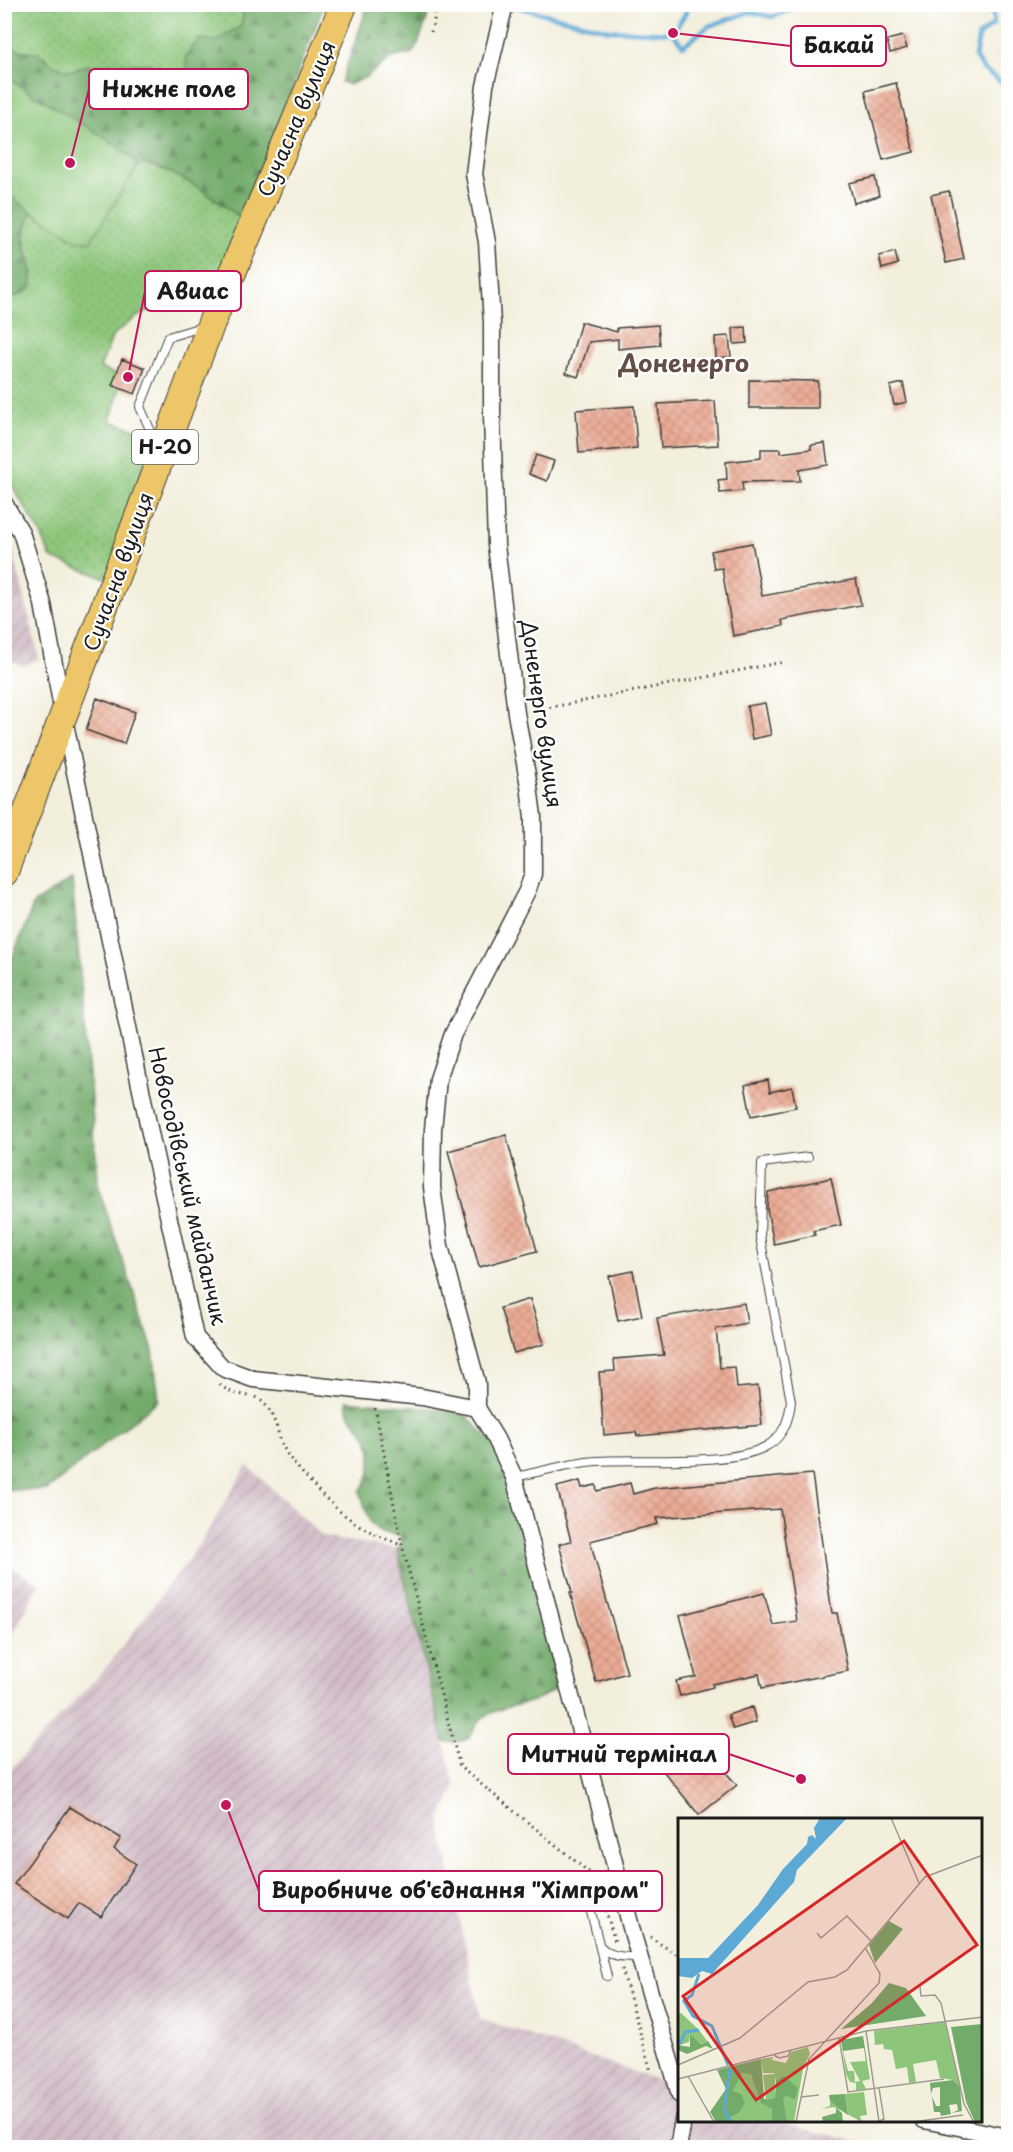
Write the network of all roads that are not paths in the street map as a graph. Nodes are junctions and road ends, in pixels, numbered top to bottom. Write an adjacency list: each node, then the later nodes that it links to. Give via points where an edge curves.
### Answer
1 (506, 4): 10 (street, Доненерго вулиця, via 485,86 474,174 487,242 492,323 496,545 516,713 532,807 533,874 453,1034 438,1079 432,1187 440,1246 477,1383)
2 (340, 15): 3 (main road, Сучасна вулиця / Н-20)
3 (211, 324): 4 (main road, Сучасна вулиця / Н-20); 4 (lane, via 168,337 140,407)
4 (162, 455): 6 (main road, Сучасна вулиця / Н-20)
5 (4, 503): 6 (street, Новосодівський майданчик, via 21,532 43,604)
6 (64, 719): 7 (main road, Сучасна вулиця / Н-20); 10 (street, Новосодівський майданчик, via 195,1337 224,1368 253,1380 422,1397)
7 (13, 823): 8 (main road, Сучасна вулиця / Н-20)
8 (4, 873)
9 (808, 1157): 11 (lane, via 762,1163 760,1237 791,1401 789,1419 781,1434 766,1447 743,1455 594,1461)
10 (477, 1408): 11 (street)
11 (514, 1477): 12 (street)
12 (617, 1871): 13 (lane, via 598,1880 587,1896); 14 (street)
13 (600, 1945): 14 (lane, via 619,1957); 15 (lane)
14 (640, 1957): 16 (street)
15 (607, 1976)
16 (674, 2056): 17 (street)
17 (678, 2083)
18 (683, 2122): 21 (street)
19 (929, 2122): 20 (street)
20 (1008, 2137)
21 (678, 2148)

